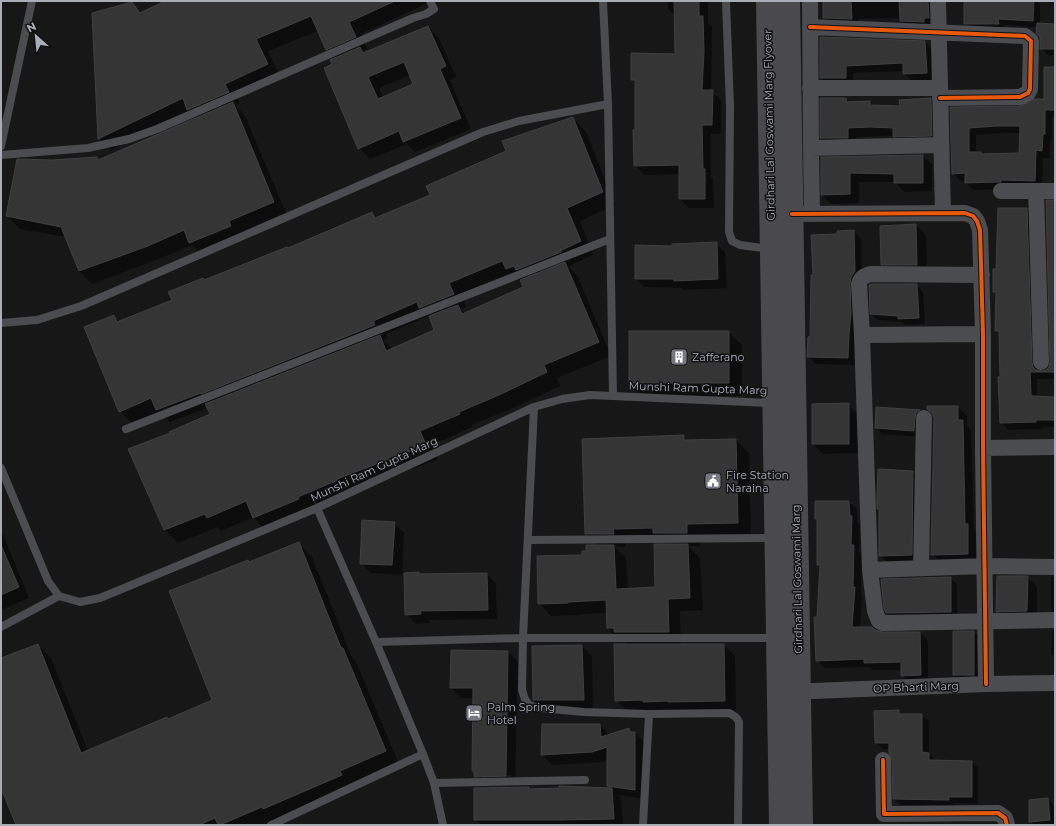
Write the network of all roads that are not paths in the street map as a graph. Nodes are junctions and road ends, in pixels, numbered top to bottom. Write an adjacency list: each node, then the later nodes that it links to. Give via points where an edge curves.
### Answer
1 (32, 1): 15 (lane)
2 (430, 1): 17 (lane, via 434,9 426,14 157,129 88,148)
3 (603, 1): 13 (lane)
4 (726, 1): 24 (lane, via 730,107 729,232 732,241 740,245)
5 (767, 1): 24 (main road, Girdhari Lal Goswami Marg Flyover)
6 (789, 1): 21 (main road, Girdhari Lal Goswami Marg Flyover)
7 (810, 1): 9 (street)
8 (938, 1): 10 (street)
9 (810, 27): 10 (street); 11 (street)
10 (938, 32): 12 (street); 12 (street, via 1025,36 1032,45 1028,94 1020,97)
11 (810, 88): 12 (street); 16 (street)
12 (940, 93): 14 (street)
13 (608, 104): 23 (lane); 26 (lane, via 519,121 483,132 81,306 37,320)
14 (941, 145): 16 (street); 22 (street)
15 (1, 146)
16 (812, 148): 21 (street)
17 (1, 155)
18 (1001, 191): 19 (street)
19 (1036, 191): 20 (street); 29 (street)
20 (1055, 191)
21 (802, 214): 22 (street); 31 (main road, Girdhari Lal Goswami Marg)
22 (943, 214): 25 (street, via 965,213 977,221 980,230)
23 (610, 239): 30 (lane); 34 (lane)
24 (771, 249): 31 (main road, Girdhari Lal Goswami Marg)
25 (982, 275): 27 (street); 28 (street, via 864,276 859,284)
26 (1, 323)
27 (983, 334): 28 (street); 36 (street)
28 (862, 335): 44 (street)
29 (1041, 362)
30 (613, 396): 31 (lane, Munshi Ram Gupta Marg); 32 (lane, Munshi Ram Gupta Marg, via 590,395)
31 (784, 402): 39 (main road, Girdhari Lal Goswami Marg); 55 (main road, Girdhari Lal Goswami Marg)
32 (534, 407): 38 (lane, Munshi Ram Gupta Marg); 40 (lane)
33 (924, 418): 43 (street)
34 (126, 429)
35 (1055, 447): 36 (street)
36 (983, 448): 41 (street)
37 (1, 468): 45 (lane, via 48,581)
38 (317, 508): 45 (lane, Munshi Ram Gupta Marg, via 100,598 80,602); 51 (lane)
39 (775, 538): 40 (lane); 50 (main road, Girdhari Lal Goswami Marg)
40 (528, 540): 49 (lane)
41 (984, 566): 42 (street); 43 (street); 46 (street)
42 (1055, 567)
43 (921, 568): 44 (street)
44 (870, 570): 46 (street, via 875,611 879,621 883,623)
45 (59, 596): 48 (lane)
46 (985, 620): 47 (street); 53 (street)
47 (1055, 620)
48 (1, 627)
49 (523, 638): 50 (lane); 51 (lane); 56 (lane, via 522,690 530,705 584,712)
50 (776, 638): 54 (main road, Girdhari Lal Goswami Marg)
51 (376, 642): 57 (lane)
52 (1055, 683): 53 (street, OP Bharti Marg)
53 (986, 684): 55 (street, OP Bharti Marg)
54 (777, 692): 55 (street, OP Bharti Marg); 66 (main road, Girdhari Lal Goswami Marg)
55 (799, 692): 67 (main road, Girdhari Lal Goswami Marg)
56 (649, 714): 64 (lane); 65 (lane, via 729,713 737,718)
57 (423, 754): 60 (lane); 62 (lane)
58 (883, 760): 61 (street)
59 (585, 780): 60 (lane)
60 (434, 783): 63 (lane)
61 (884, 820): 68 (street, via 998,813 1006,818)
62 (271, 825)
63 (443, 825)
64 (643, 825)
65 (738, 825)
66 (780, 825)
67 (802, 825)
68 (1007, 825)

